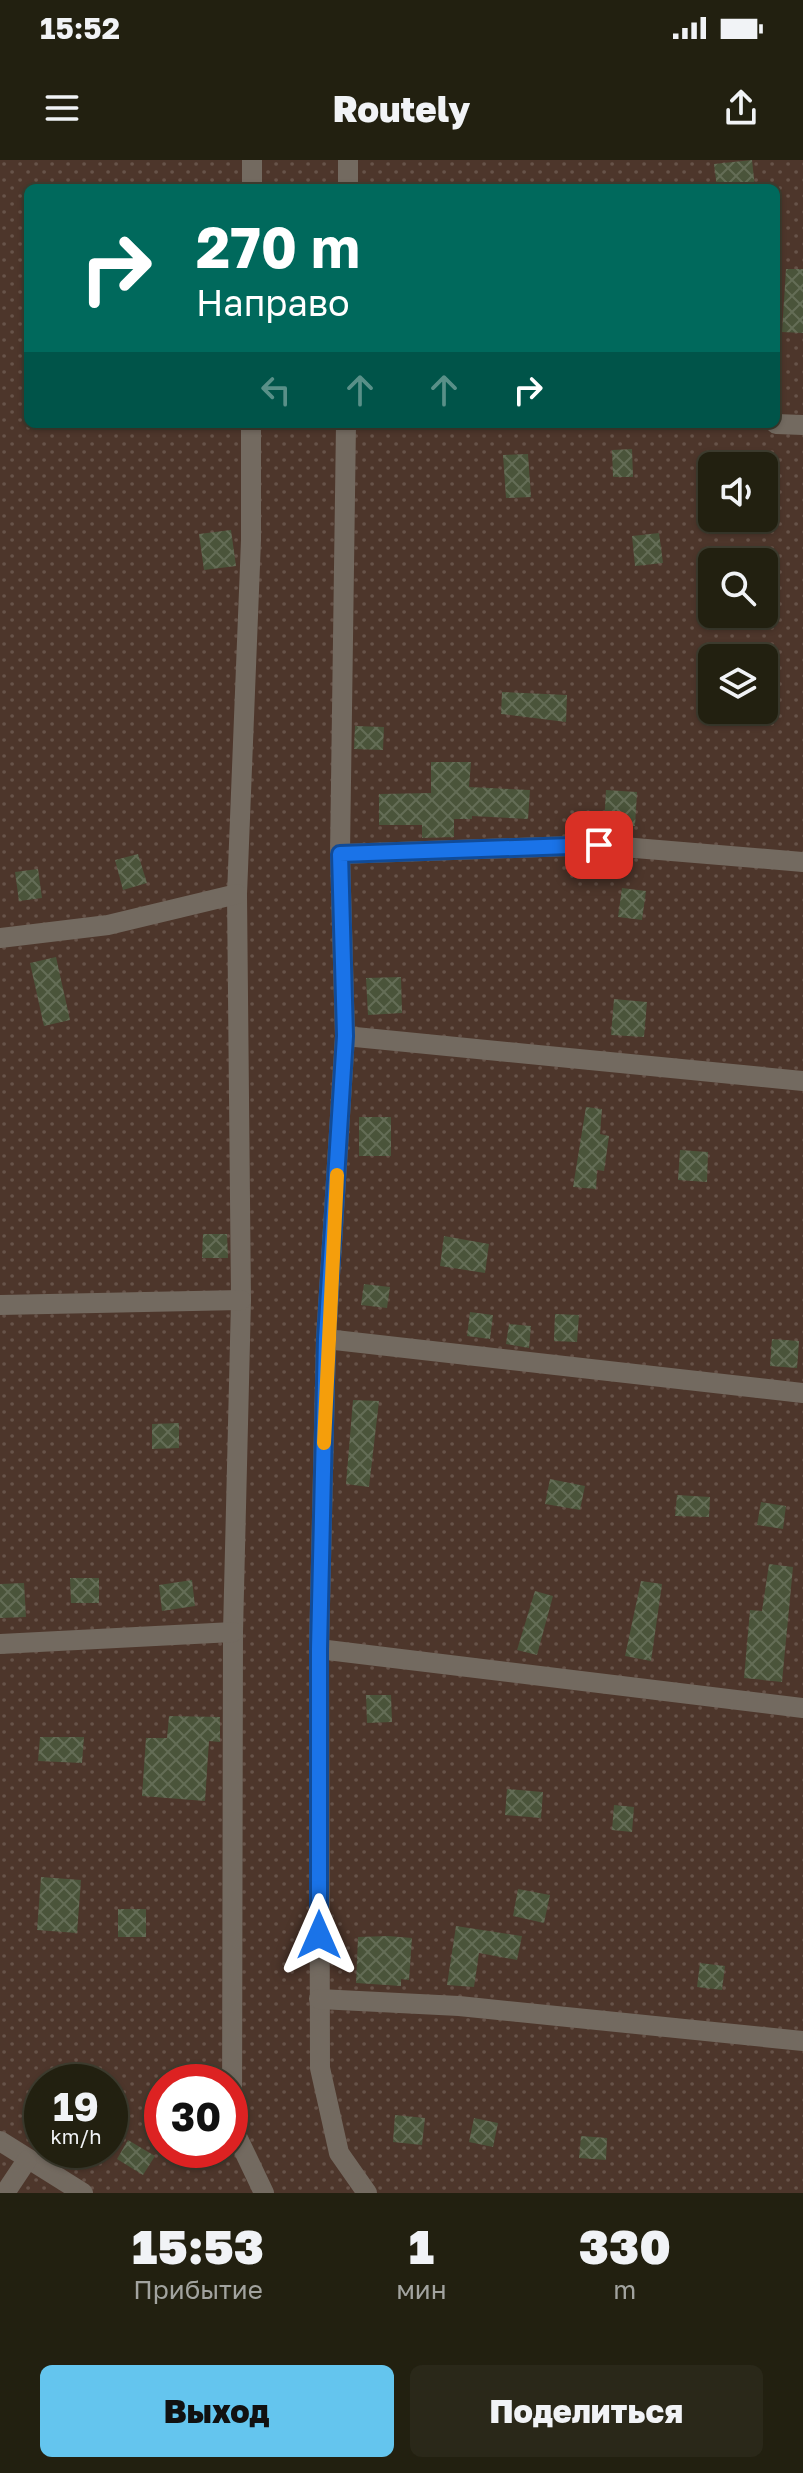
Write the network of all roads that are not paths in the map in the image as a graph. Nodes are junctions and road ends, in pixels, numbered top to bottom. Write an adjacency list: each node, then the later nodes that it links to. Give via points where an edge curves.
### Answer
1 (252, 160): 3 (street)
2 (348, 160): 4 (street)
3 (252, 184)
4 (348, 184)
5 (780, 424): 6 (street)
6 (803, 425)
7 (251, 428): 11 (street)
8 (346, 428): 9 (street)
9 (340, 854): 10 (street, via 599,845); 13 (street)
10 (803, 862)
11 (237, 894): 12 (street, via 108,925); 15 (street)
12 (0, 938)
13 (345, 1036): 14 (street); 17 (street)
14 (803, 1081)
15 (241, 1300): 16 (street); 19 (street)
16 (0, 1305)
17 (326, 1339): 18 (street); 21 (street)
18 (803, 1393)
19 (233, 1632): 20 (street); 31 (street, via 232,2126)
20 (0, 1644)
21 (319, 1649): 22 (street); 23 (street)
22 (803, 1708)
23 (319, 1999): 24 (street, via 459,2006); 32 (street, via 320,2068 339,2153)
24 (803, 2041)
25 (0, 2141): 26 (street)
26 (24, 2158)
27 (24, 2164): 29 (street)
28 (41, 2168): 30 (street)
29 (5, 2193)
30 (83, 2193)
31 (264, 2193)
32 (367, 2193)

